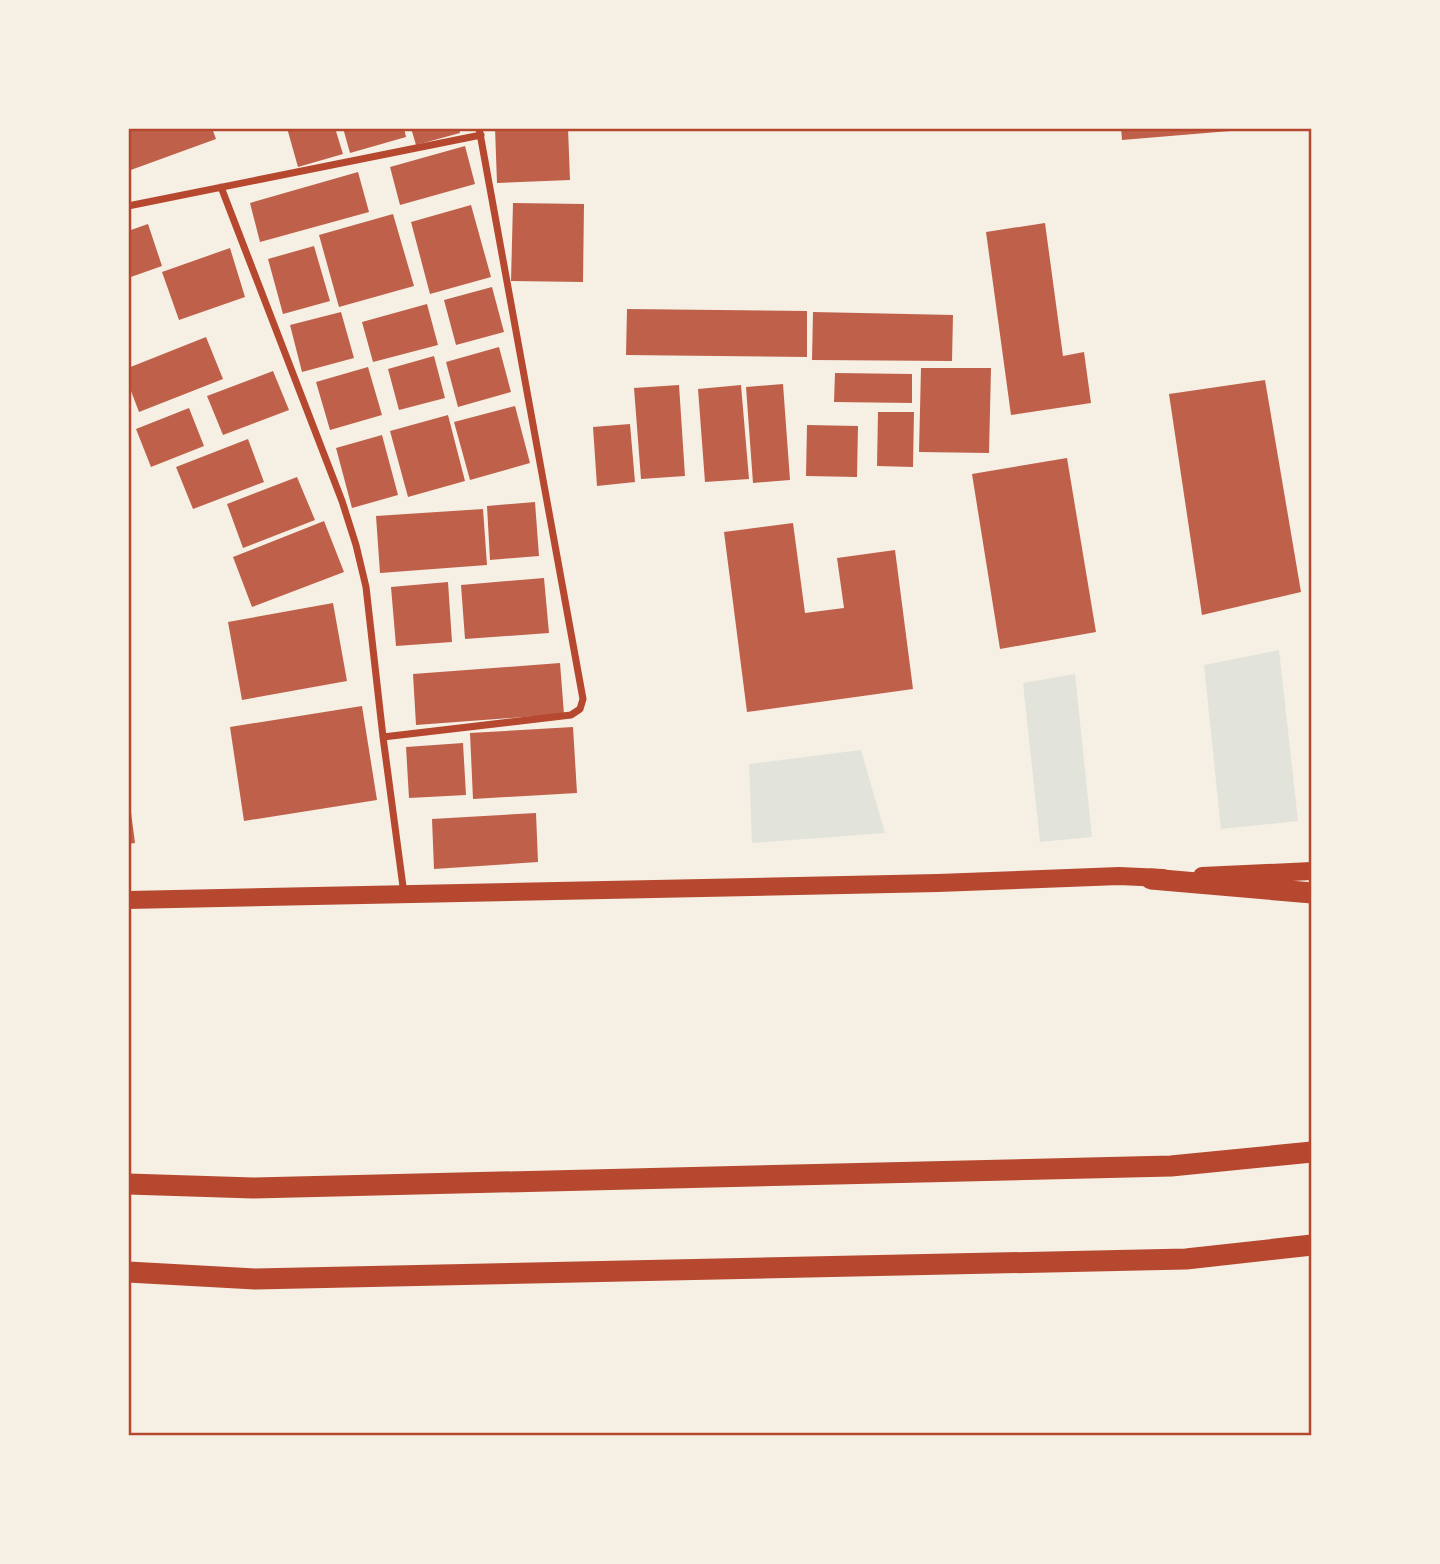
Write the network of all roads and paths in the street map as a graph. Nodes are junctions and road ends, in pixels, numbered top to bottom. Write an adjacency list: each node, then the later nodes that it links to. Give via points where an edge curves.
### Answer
1 (480, 132): 2 (street); 4 (street, via 583,699 580,709 571,715)
2 (221, 187): 3 (street); 4 (street, via 356,545 366,587)
3 (128, 206)
4 (383, 737): 8 (street)
5 (1312, 871): 6 (main road)
6 (1151, 879): 7 (highway); 8 (main road, via 1119,876)
7 (1312, 892)
8 (404, 894): 9 (main road)
9 (128, 900)
10 (1312, 1152): 11 (highway, via 1171,1166 267,1187)
11 (128, 1184)
12 (1312, 1245): 13 (highway, via 1186,1259 255,1279)
13 (128, 1272)

